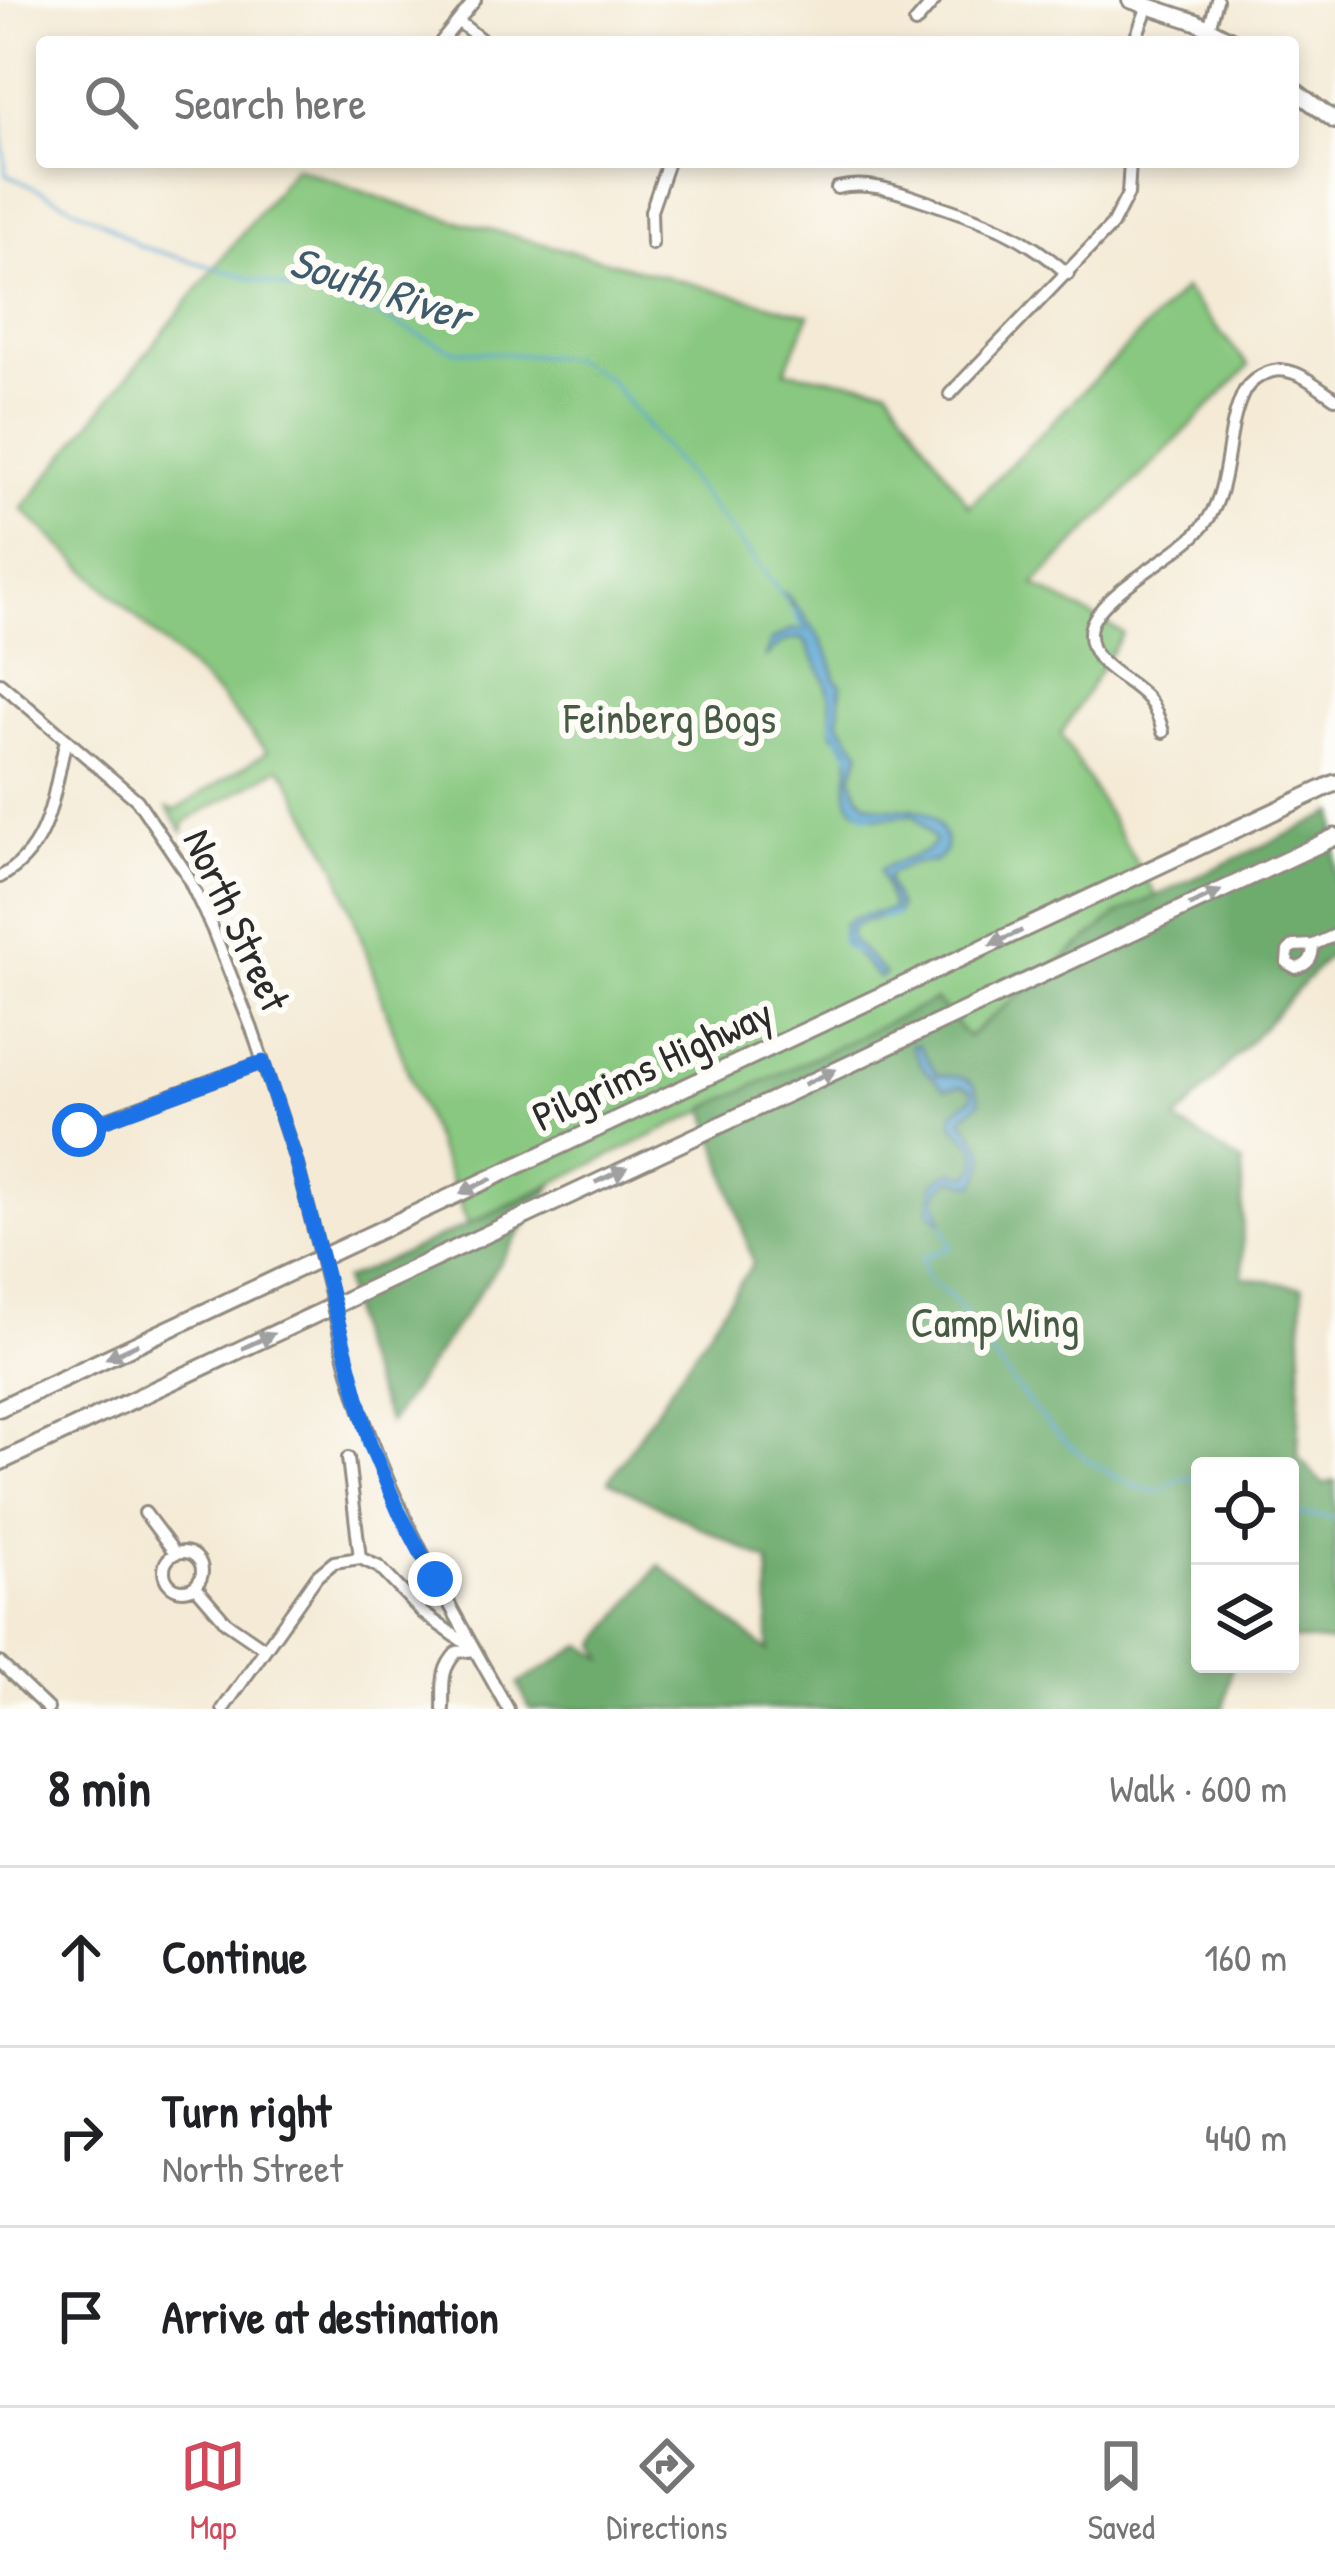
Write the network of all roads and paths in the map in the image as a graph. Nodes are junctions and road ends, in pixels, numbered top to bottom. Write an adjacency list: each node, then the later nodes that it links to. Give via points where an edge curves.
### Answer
1 (475, 0): 6 (street)
2 (935, 0): 7 (street)
3 (1130, 0): 5 (main road)
4 (1217, 0): 8 (street)
5 (1148, 6): 8 (main road); 11 (street)
6 (459, 22): 9 (street); 10 (street)
7 (915, 23)
8 (1209, 28): 12 (main road)
9 (446, 36)
10 (476, 36)
11 (1136, 36)
12 (1224, 36)
13 (1299, 93): 14 (main road)
14 (1335, 122)
15 (666, 168): 18 (street, via 651,211)
16 (1130, 168): 19 (street, via 1122,209)
17 (837, 188): 19 (street, via 885,188 987,220)
18 (652, 244)
19 (1068, 274): 20 (street)
20 (950, 394)
21 (1335, 398): 23 (street, via 1284,370 1249,385 1208,519 1112,597 1092,623 1097,655 1149,700)
22 (0, 683): 24 (street, North Street)
23 (1163, 732)
24 (66, 740): 27 (street, via 40,841); 30 (street, North Street, via 137,800 169,845 212,928)
25 (1335, 783): 32 (highway, Pilgrims Highway, one-way to 32)
26 (1335, 837): 34 (highway, Pilgrims Highway, one-way to 26)
27 (0, 877)
28 (1335, 935): 29 (street)
29 (1313, 945)
30 (263, 1062): 31 (street); 40 (street, North Street, bridge, via 379,1466)
31 (68, 1139)
32 (0, 1408)
33 (348, 1458): 37 (street)
34 (0, 1462)
35 (146, 1514): 36 (street)
36 (175, 1553): 38 (street, via 193,1554 201,1564); 38 (street, via 166,1581 176,1589)
37 (360, 1558): 39 (street, via 328,1565); 40 (street)
38 (195, 1586): 39 (street, via 226,1622)
39 (264, 1648): 43 (street)
40 (475, 1650): 44 (street, via 447,1664); 45 (street, North Street)
41 (0, 1664): 42 (street)
42 (48, 1709)
43 (223, 1709)
44 (443, 1709)
45 (508, 1709)

